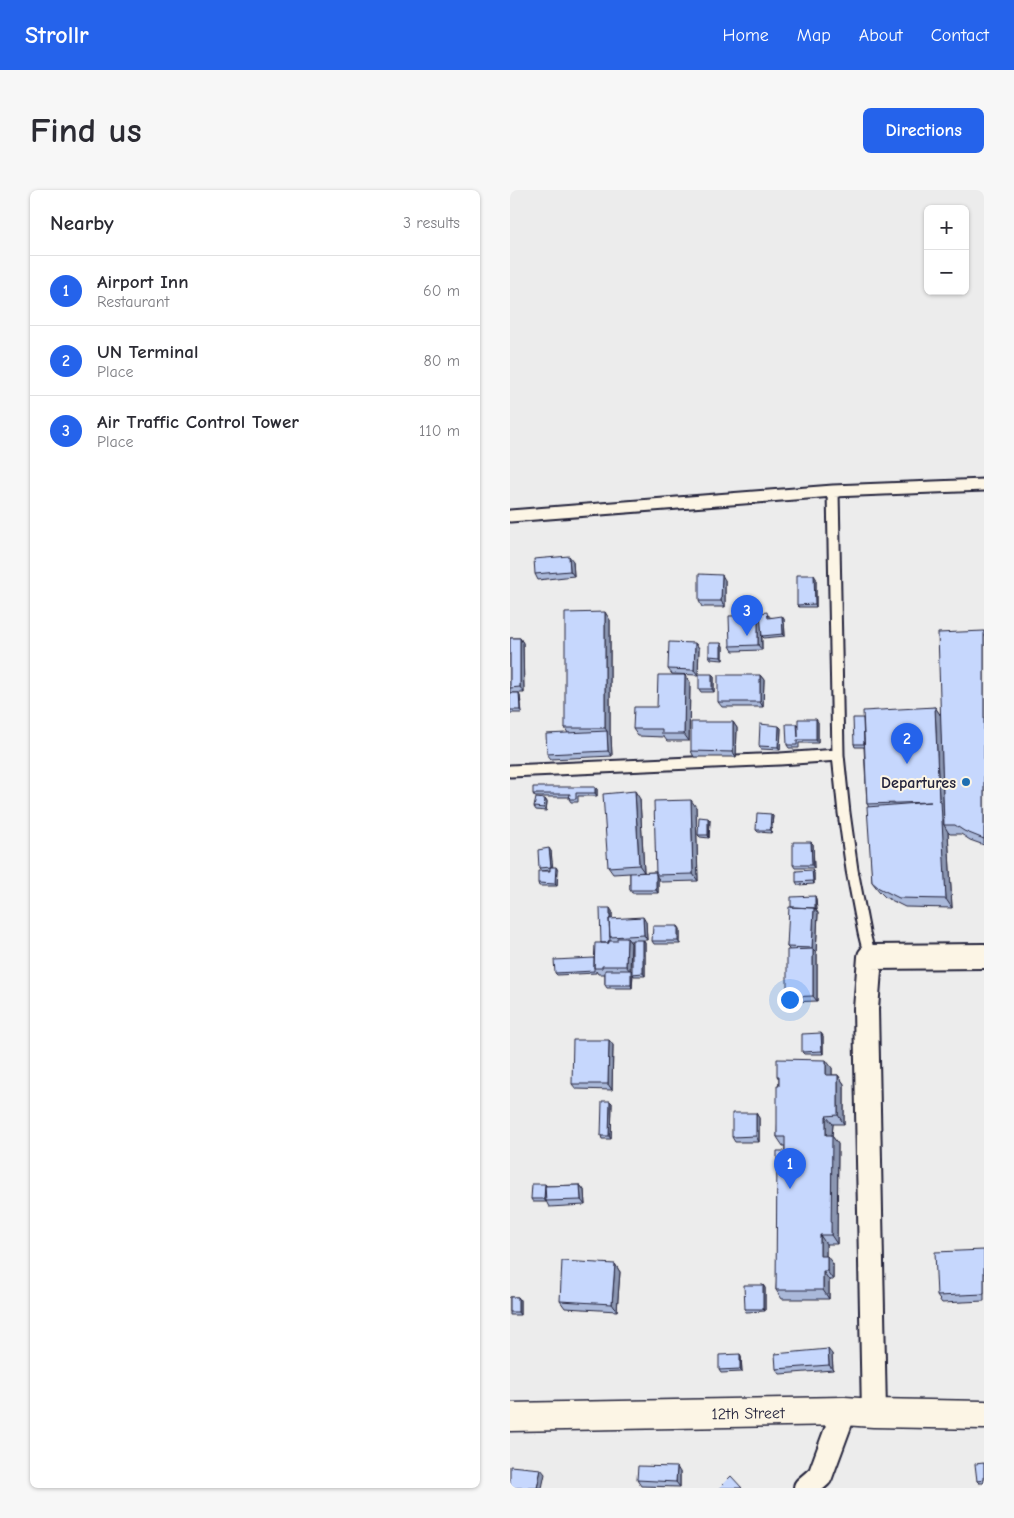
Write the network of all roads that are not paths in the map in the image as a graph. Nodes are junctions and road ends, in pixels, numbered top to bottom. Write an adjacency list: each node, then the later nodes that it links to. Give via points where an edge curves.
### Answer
1 (984, 485): 2 (lane)
2 (833, 491): 3 (lane); 4 (lane)
3 (510, 516)
4 (838, 754): 5 (lane, via 771,760); 7 (lane, via 852,870)
5 (510, 770)
6 (984, 956): 7 (street)
7 (870, 957): 9 (street, via 866,1009)
8 (844, 1411): 9 (street, 12th Street); 11 (street, 12th Street); 12 (street, via 820,1476)
9 (874, 1413): 10 (street, 12th Street)
10 (984, 1415)
11 (510, 1416)
12 (806, 1488)

